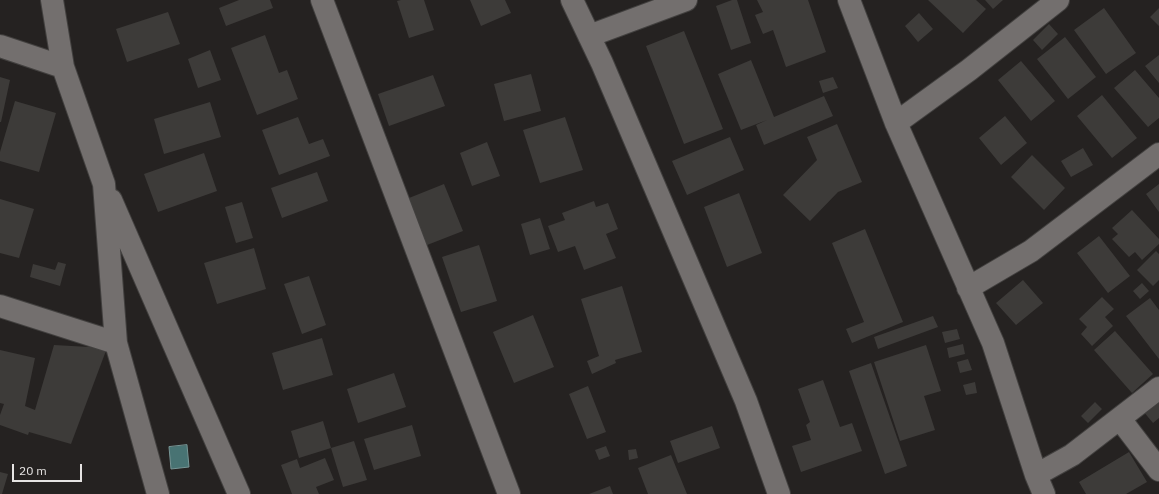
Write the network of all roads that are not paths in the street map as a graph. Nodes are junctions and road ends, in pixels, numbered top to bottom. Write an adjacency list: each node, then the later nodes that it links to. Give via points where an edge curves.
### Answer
1 (52, 0): 9 (street)
2 (322, 0): 22 (street)
3 (572, 0): 7 (street)
4 (686, 0): 7 (street)
5 (849, 0): 10 (street)
6 (1058, 0): 10 (street)
7 (589, 36): 23 (street, via 746,402)
8 (0, 46): 9 (street)
9 (63, 67): 12 (street)
10 (896, 123): 13 (street)
11 (1159, 154): 13 (street, via 1031,251)
12 (104, 184): 15 (street); 21 (street)
13 (968, 288): 19 (street, via 993,343)
14 (0, 306): 15 (street)
15 (116, 343): 20 (street)
16 (1159, 388): 17 (street)
17 (1120, 419): 18 (street); 19 (street, via 1072,455)
18 (1159, 470)
19 (1040, 485)
20 (158, 494)
21 (239, 494)
22 (509, 494)
23 (779, 494)

